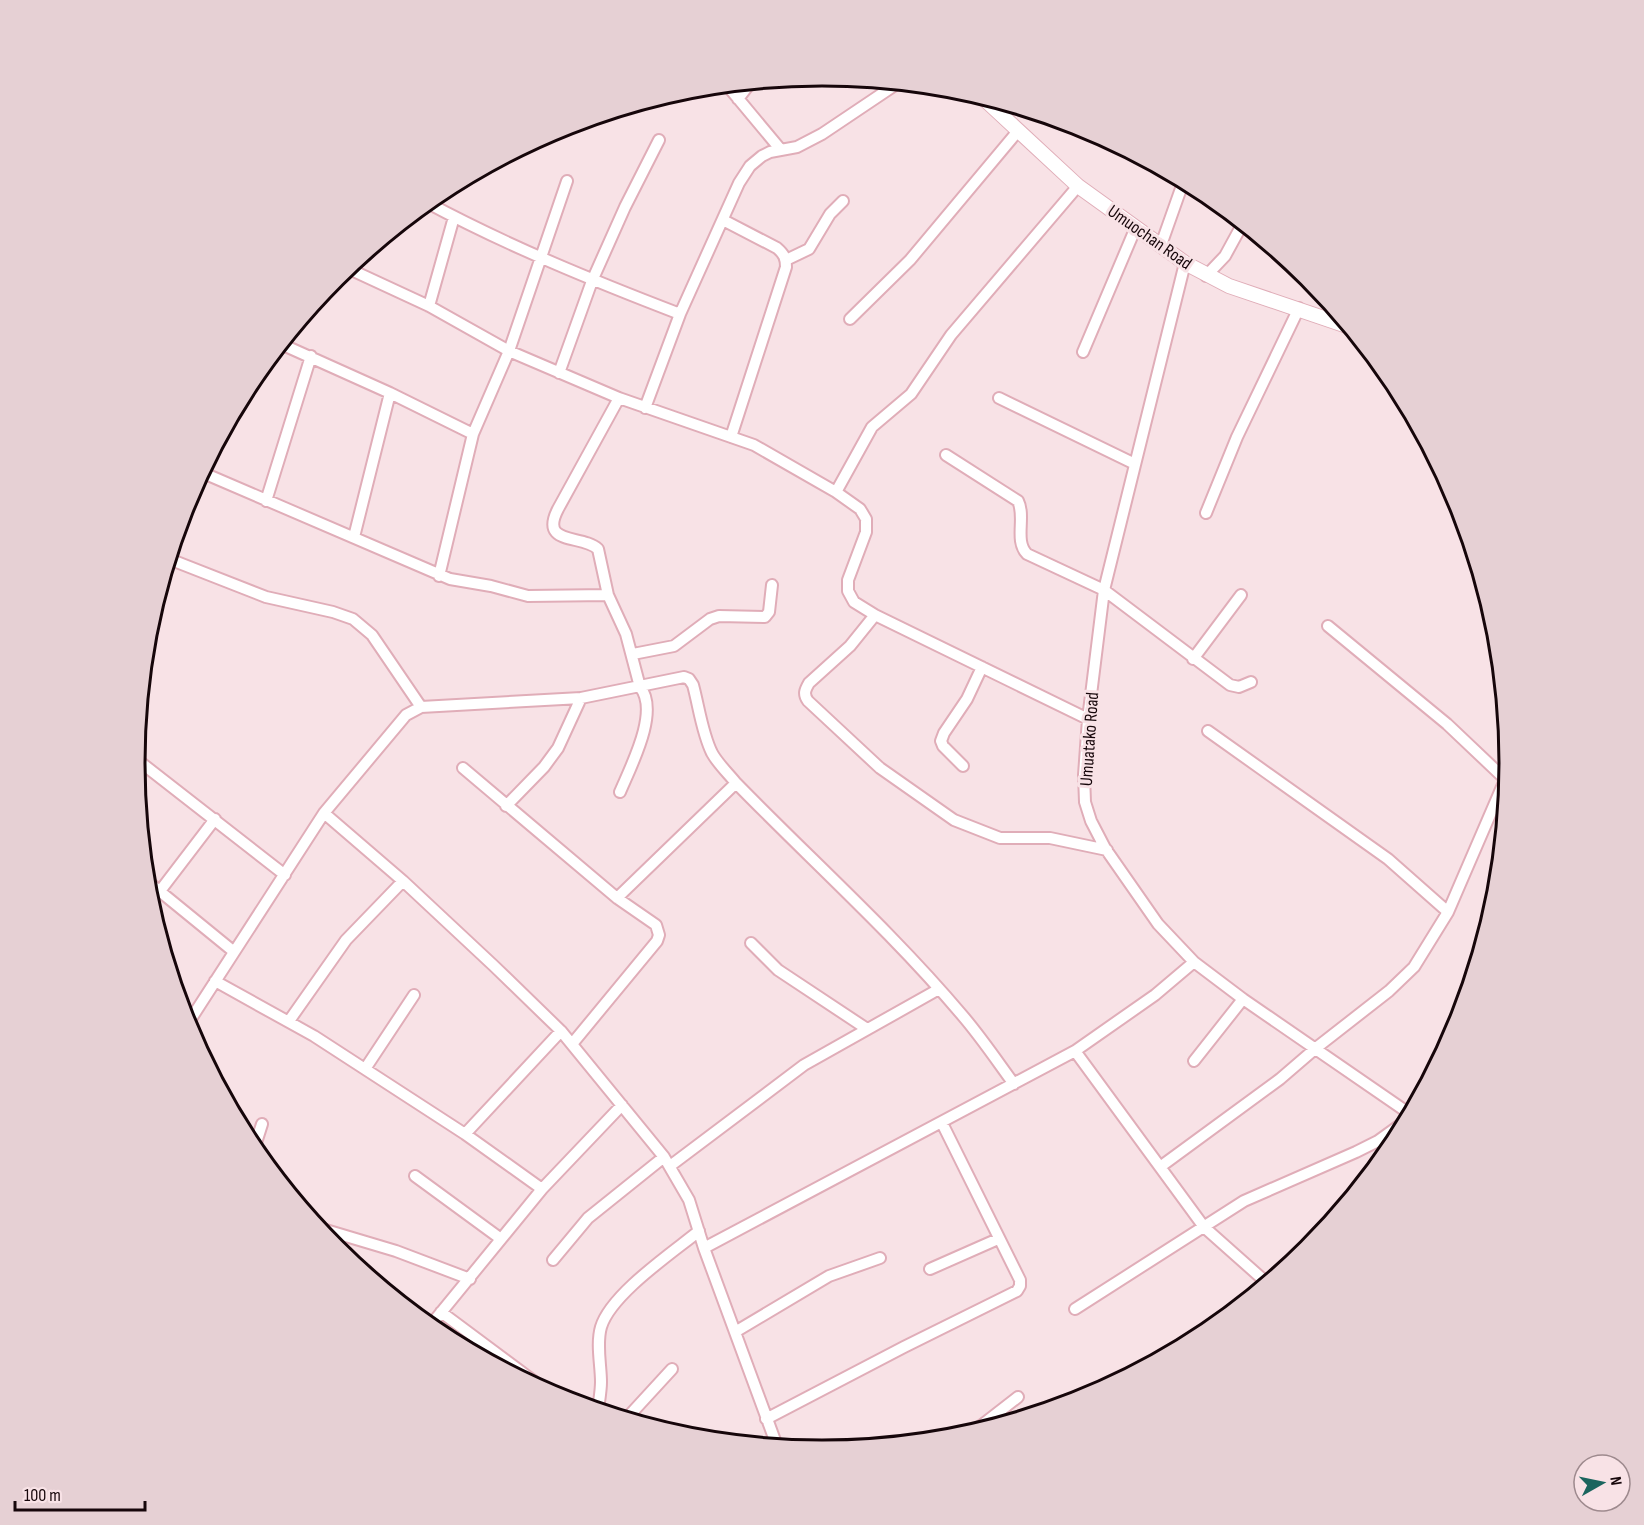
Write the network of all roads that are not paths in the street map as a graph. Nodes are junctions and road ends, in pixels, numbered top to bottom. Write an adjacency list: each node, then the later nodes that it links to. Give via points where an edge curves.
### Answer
1 (888, 89): 8 (street, via 822,134 797,147)
2 (745, 90): 4 (street)
3 (732, 91): 4 (street)
4 (738, 99): 8 (street)
5 (994, 108): 6 (street, Umuochan Road)
6 (1018, 131): 10 (street, Umuochan Road); 28 (street, via 910,260)
7 (659, 140): 24 (street)
8 (781, 150): 15 (street, via 770,152 750,166)
9 (567, 181): 19 (street)
10 (1078, 186): 16 (street, Umuochan Road); 44 (street, via 951,335 911,394 872,427)
11 (1181, 189): 18 (street)
12 (843, 201): 20 (street, via 830,214 809,249)
13 (436, 207): 14 (street)
14 (454, 217): 19 (street); 25 (street)
15 (723, 220): 20 (street, via 777,248); 27 (street)
16 (1136, 227): 18 (street, Umuochan Road); 32 (street)
17 (1239, 230): 23 (street, via 1225,256)
18 (1161, 245): 21 (street, Umuochan Road)
19 (540, 258): 24 (street); 31 (street)
20 (786, 260): 40 (street)
21 (1185, 263): 23 (street, Umuochan Road); 42 (street, Umuatako Road)
22 (357, 272): 25 (street)
23 (1206, 276): 26 (street, Umuochan Road)
24 (592, 281): 27 (street); 34 (street)
25 (429, 306): 31 (street)
26 (1299, 309): 29 (street, Umuochan Road); 46 (street, via 1241,428)
27 (680, 314): 38 (street)
28 (850, 319)
29 (1336, 322)
30 (288, 347): 33 (street)
31 (509, 351): 34 (street); 39 (street)
32 (1083, 352)
33 (311, 356): 35 (street); 45 (street)
34 (559, 373): 36 (street)
35 (390, 393): 39 (street); 47 (street)
36 (619, 398): 38 (street); 52 (street, via 558,509 553,526 563,537 598,549)
37 (999, 398): 42 (street)
38 (645, 408): 40 (street)
39 (473, 435): 49 (street)
40 (731, 437): 44 (street, via 776,456)
41 (946, 455): 51 (street, via 1018,501 1022,514 1021,544 1027,554)
42 (1135, 464): 51 (street, Umuatako Road)
43 (209, 476): 45 (street)
44 (836, 492): 54 (street, via 860,509 866,519 866,532 848,580 848,591 854,602)
45 (266, 501): 47 (street)
46 (1206, 513)
47 (354, 537): 49 (street)
48 (176, 561): 62 (street, via 266,597 353,619 372,635)
49 (439, 576): 52 (street, via 528,596)
50 (772, 585): 56 (street, via 765,617 719,616 675,646)
51 (1104, 590): 57 (street); 63 (street, Umuatako Road)
52 (608, 594): 56 (street)
53 (1241, 595): 57 (street)
54 (875, 615): 58 (street); 75 (street, via 809,683 805,690 808,701 880,768 954,820 1000,838 1050,838)
55 (1328, 626): 68 (street)
56 (633, 654): 60 (street)
57 (1194, 659): 59 (street, via 1230,684 1239,687)
58 (982, 667): 63 (street); 66 (street, via 941,741)
59 (1251, 682)
60 (640, 687): 61 (street); 69 (street, via 680,677 689,679 713,754); 70 (street, via 646,694 646,720)
61 (581, 698): 62 (street); 72 (street, via 558,748)
62 (422, 707): 73 (street, via 406,715)
63 (1088, 719): 75 (street, Umuatako Road, via 1086,802 1091,821)
64 (1208, 731): 81 (street, via 1388,858)
65 (145, 766): 74 (street)
66 (963, 766)
67 (463, 768): 72 (street)
68 (1499, 769)
69 (736, 783): 80 (street); 86 (street)
70 (620, 792)
71 (1498, 796): 81 (street)
72 (506, 806): 80 (street)
73 (324, 813): 76 (street); 77 (street)
74 (215, 819): 76 (street); 79 (street)
75 (1107, 850): 84 (street, Umuatako Road, via 1158,924)
76 (285, 876): 83 (street)
77 (403, 881): 90 (street, via 346,940); 92 (street)
78 (157, 889): 79 (street)
79 (160, 891): 83 (street)
80 (618, 898): 93 (street, via 656,926 659,935)
81 (1448, 912): 94 (street, via 1414,968)
82 (751, 943): 91 (street, via 778,970)
83 (233, 951): 85 (street)
84 (1194, 962): 88 (street, Umuatako Road); 95 (street)
85 (215, 981): 89 (street); 90 (street)
86 (939, 989): 91 (street); 98 (street)
87 (414, 994): 97 (street)
88 (1243, 999): 94 (street, Umuatako Road); 96 (street)
89 (194, 1013)
90 (288, 1021): 97 (street)
91 (867, 1029): 106 (street, via 804,1065)
92 (561, 1032): 93 (street); 103 (street)
93 (572, 1044): 99 (street)
94 (1316, 1048): 100 (street, Umuatako Road); 107 (street)
95 (1075, 1052): 98 (street); 107 (street)
96 (1194, 1061)
97 (365, 1069): 103 (street)
98 (1014, 1084): 101 (street)
99 (622, 1105): 106 (street); 109 (street)
100 (1403, 1109)
101 (942, 1122): 114 (street); 115 (street)
102 (262, 1124): 105 (street)
103 (465, 1134): 109 (street)
104 (1388, 1134): 110 (street, via 1356,1152 1244,1201)
105 (258, 1137)
106 (667, 1162): 111 (street, via 689,1200); 117 (street, via 588,1218)
107 (1160, 1167): 110 (street)
108 (415, 1176): 113 (street)
109 (542, 1189): 113 (street)
110 (1204, 1227): 119 (street); 121 (street)
111 (699, 1231): 115 (street); 128 (street, via 632,1286 608,1313 599,1340)
112 (335, 1233): 120 (street)
113 (501, 1239): 120 (street)
114 (998, 1239): 118 (street); 131 (street, via 1020,1280 1017,1291)
115 (704, 1248): 124 (street)
116 (880, 1257): 124 (street, via 829,1276)
117 (553, 1260)
118 (930, 1269)
119 (1261, 1277)
120 (470, 1279): 122 (street)
121 (1075, 1309)
122 (441, 1312): 123 (street); 125 (street)
123 (436, 1318)
124 (735, 1332): 131 (street)
125 (509, 1363)
126 (672, 1369): 129 (street)
127 (1018, 1397): 130 (street)
128 (599, 1402)
129 (633, 1412)
130 (992, 1417)
131 (766, 1419): 132 (street)
132 (774, 1438)

